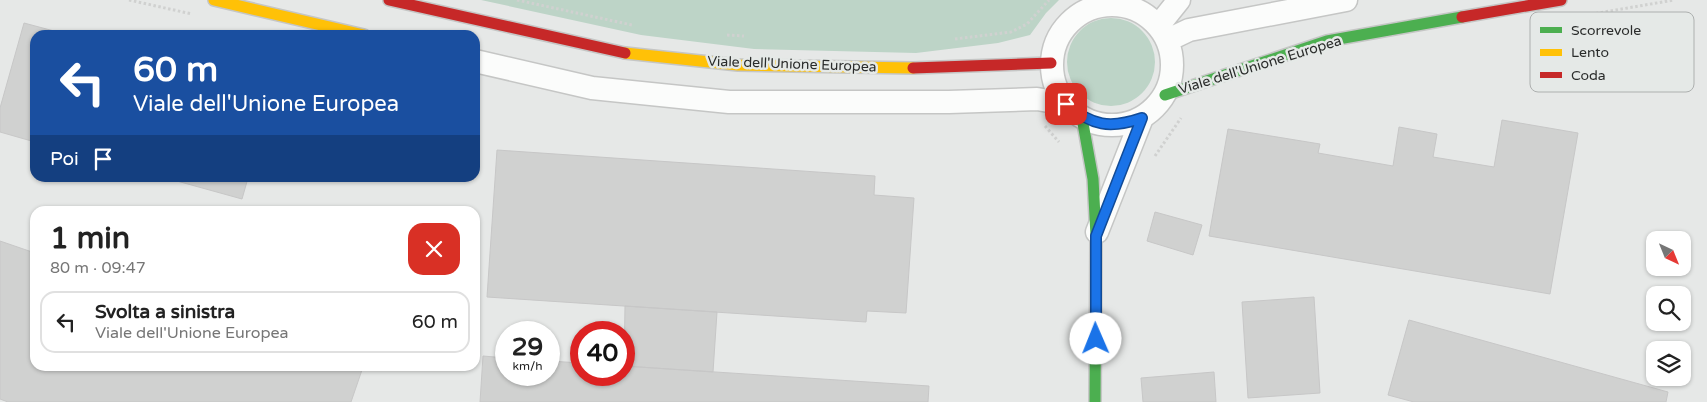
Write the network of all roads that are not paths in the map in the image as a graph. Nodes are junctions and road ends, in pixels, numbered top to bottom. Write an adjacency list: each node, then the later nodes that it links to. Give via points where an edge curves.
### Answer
1 (214, 0): 9 (street)
2 (389, 0): 12 (street, Viale dell'Unione Europea, via 611,52 738,65 946,68)
3 (1179, 0): 10 (street)
4 (1263, 0): 8 (street)
5 (1346, 0): 8 (street)
6 (1561, 0): 13 (street, Viale dell'Unione Europea, via 1327,41)
7 (1108, 2): 10 (street, via 1143,12); 12 (street, via 1084,11 1067,24 1056,42)
8 (1289, 10): 10 (street, via 1189,30)
9 (343, 30)
10 (1163, 32): 13 (street, Viale dell'Unione Europea, via 1173,58 1172,77)
11 (480, 62): 14 (street, Viale dell'Unione Europea, via 592,88 729,102 1037,99)
12 (1051, 63): 14 (street, via 1055,85)
13 (1166, 95): 15 (street, Viale dell'Unione Europea)
14 (1074, 111): 15 (street, Viale dell'Unione Europea, via 1102,125 1123,125); 16 (street, via 1093,180)
15 (1142, 118): 16 (street)
16 (1096, 236): 17 (street)
17 (1094, 402)

